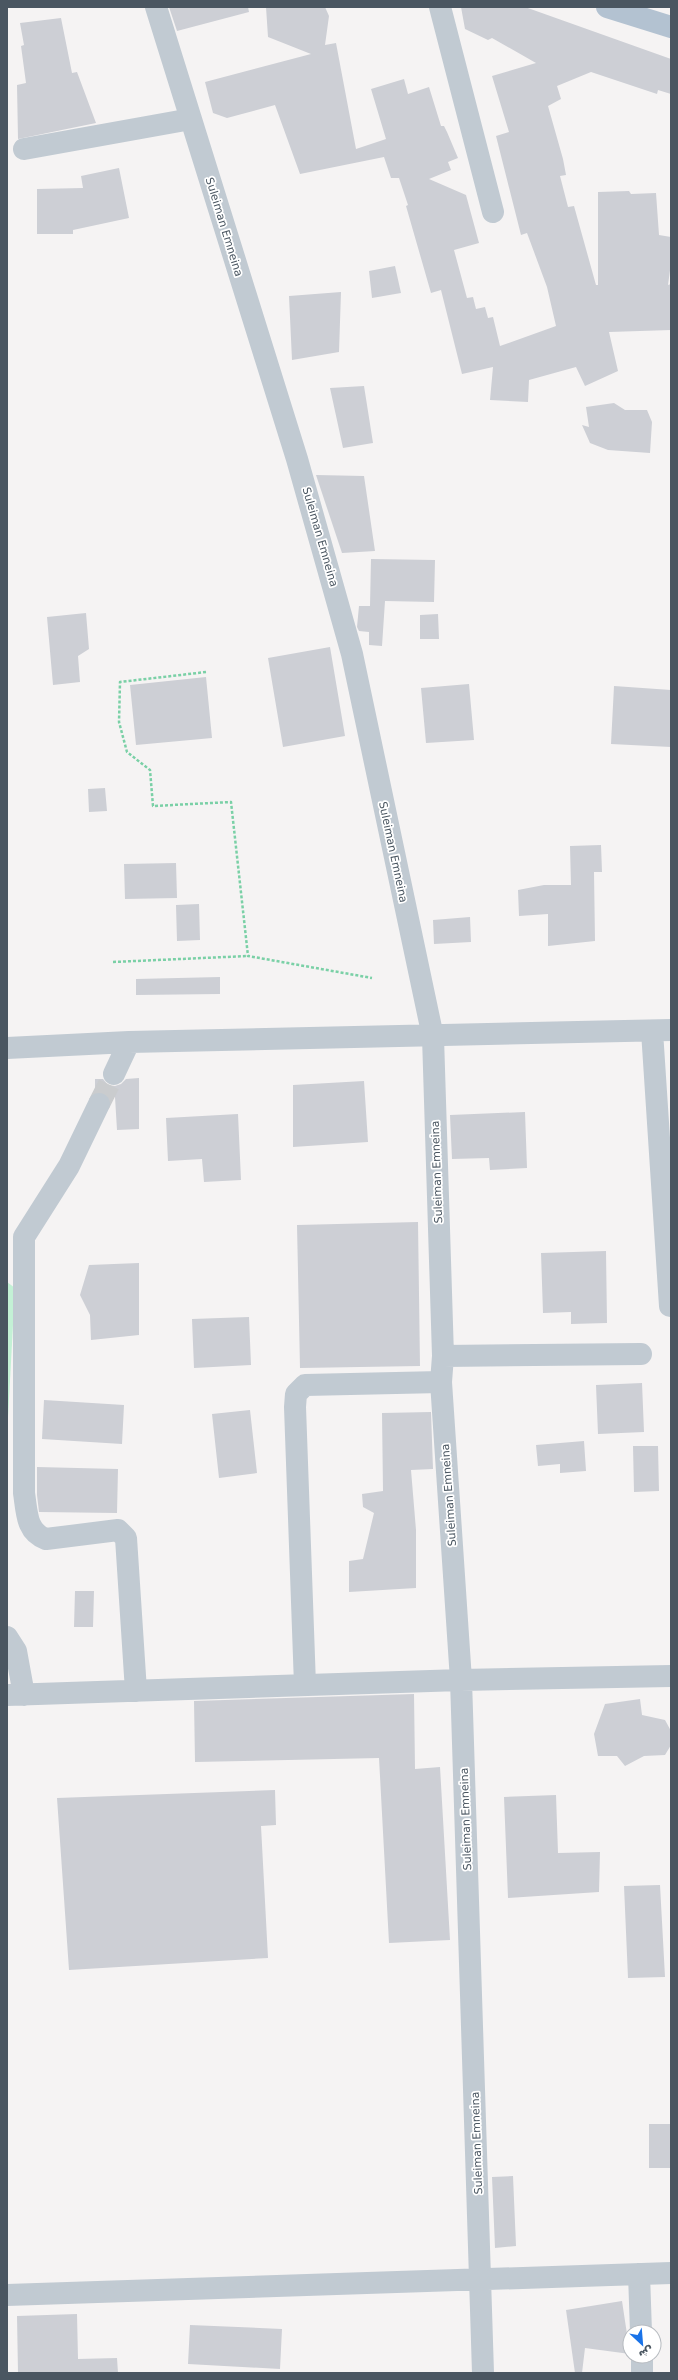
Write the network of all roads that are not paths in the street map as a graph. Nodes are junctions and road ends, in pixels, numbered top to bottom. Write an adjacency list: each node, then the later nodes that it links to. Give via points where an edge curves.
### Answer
1 (156, 7): 5 (street, Suleiman Emneina)
2 (440, 7): 7 (street)
3 (607, 7): 4 (main road)
4 (671, 27)
5 (191, 119): 6 (street); 9 (street, Suleiman Emneina, via 297,459 350,646)
6 (24, 149)
7 (493, 212)
8 (661, 1031): 9 (street); 14 (street)
9 (433, 1037): 10 (street); 16 (street, Suleiman Emneina)
10 (129, 1042): 11 (street); 12 (street)
11 (7, 1048)
12 (114, 1074)
13 (99, 1104): 22 (street, via 69,1166 24,1237 24,1493 30,1526 40,1537 46,1539 118,1530 126,1538)
14 (670, 1306)
15 (641, 1354): 16 (street)
16 (443, 1356): 17 (street, Suleiman Emneina)
17 (441, 1382): 20 (street, Suleiman Emneina); 21 (street, via 305,1385 296,1394)
18 (7, 1637): 23 (street, via 16,1651)
19 (671, 1676): 20 (street)
20 (461, 1680): 21 (street); 26 (street, Suleiman Emneina)
21 (305, 1685): 22 (street)
22 (136, 1691): 23 (street)
23 (16, 1695)
24 (671, 2273): 25 (street)
25 (639, 2274): 26 (street); 28 (street)
26 (481, 2279): 27 (street); 29 (street, Suleiman Emneina)
27 (7, 2295)
28 (641, 2324)
29 (483, 2373)

